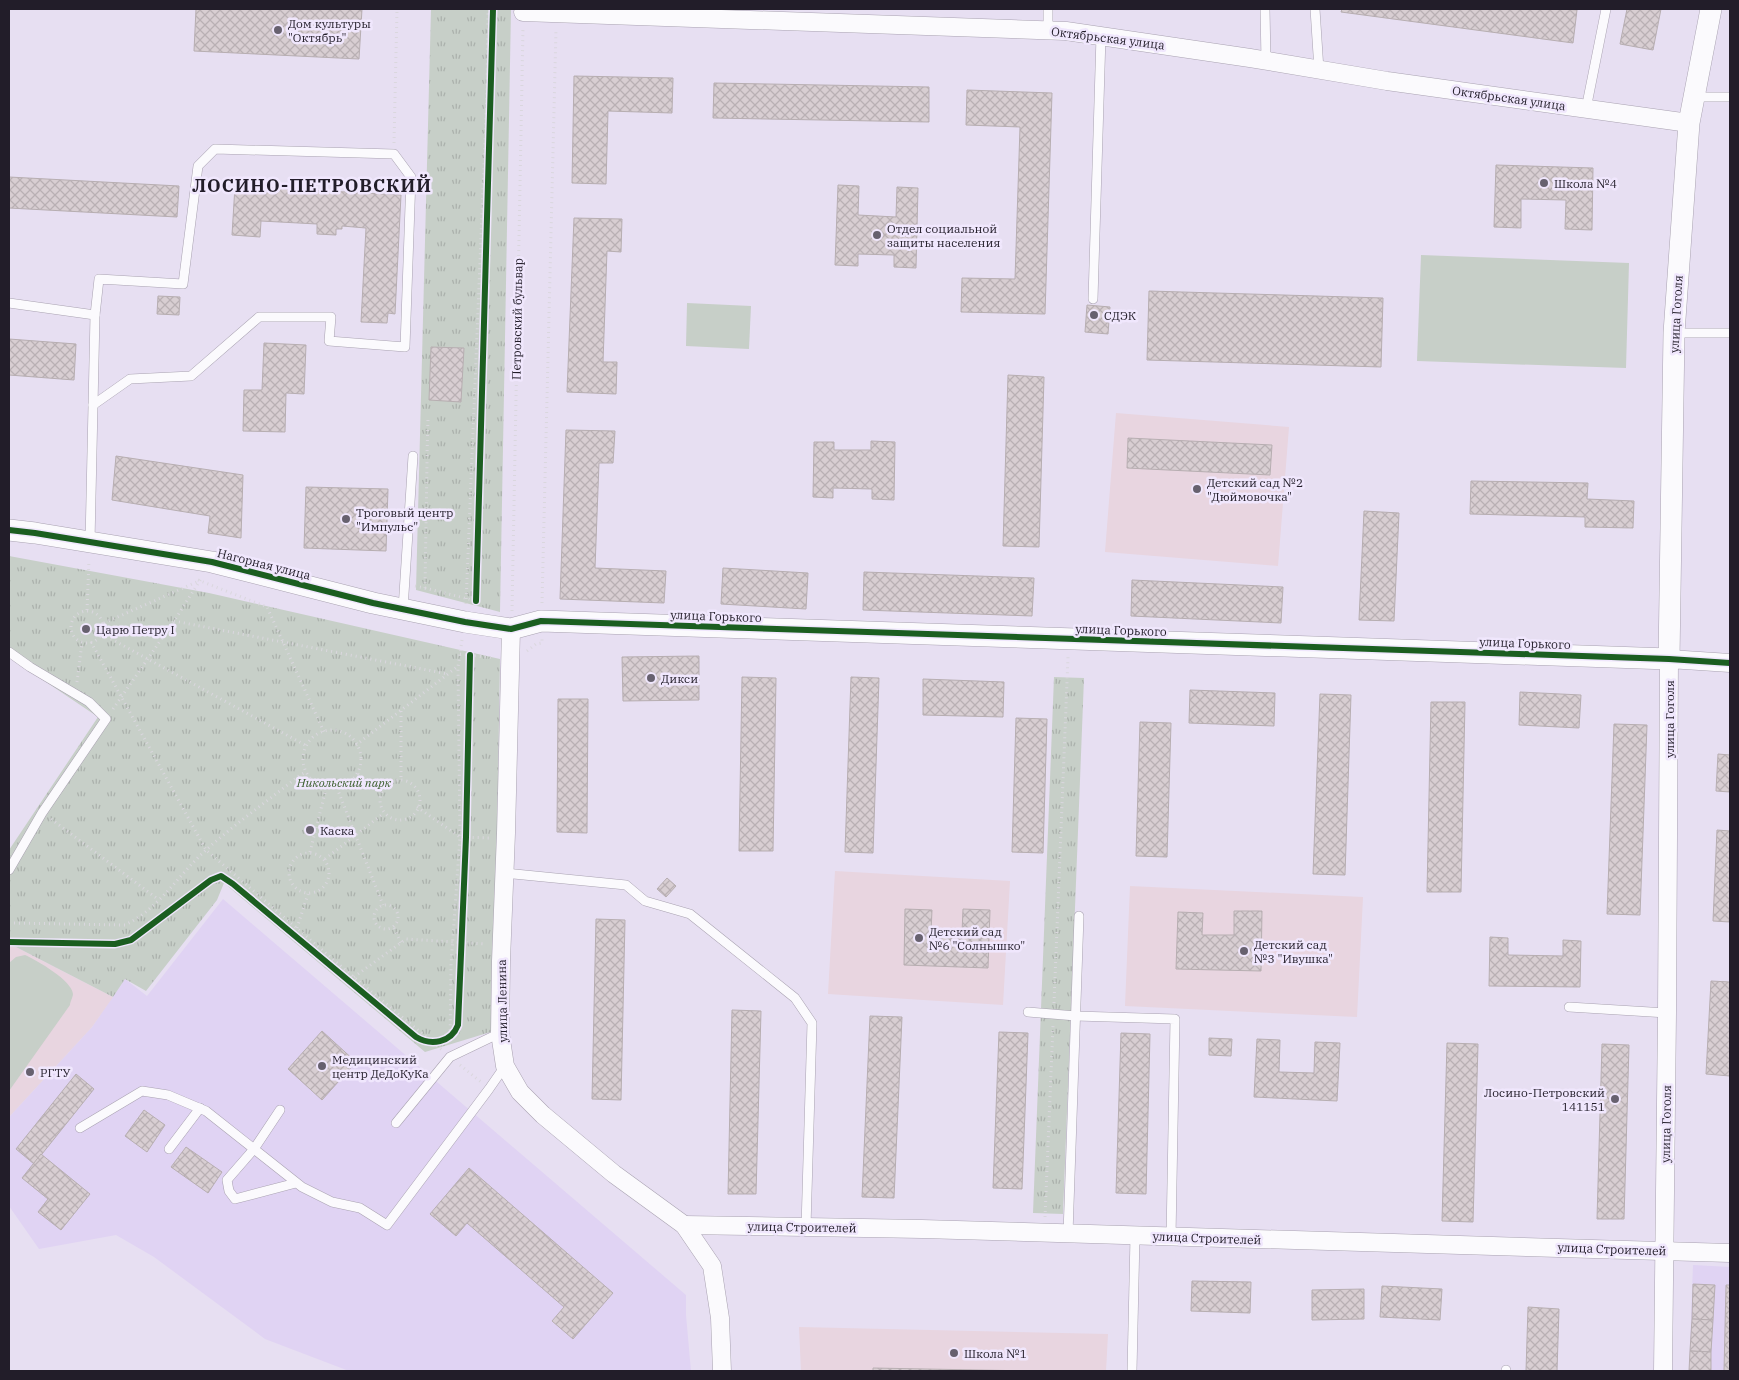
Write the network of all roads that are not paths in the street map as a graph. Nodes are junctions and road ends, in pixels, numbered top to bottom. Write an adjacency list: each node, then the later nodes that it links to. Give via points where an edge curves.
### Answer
1 (1048, 9): 7 (lane)
2 (1265, 9): 9 (lane)
3 (1315, 9): 10 (lane)
4 (1606, 9): 13 (lane)
5 (1711, 9): 11 (street, улица Гоголя)
6 (523, 12): 7 (street, Октябрьская улица)
7 (1048, 30): 8 (street, Октябрьская улица)
8 (1101, 36): 9 (street, Октябрьская улица); 15 (lane)
9 (1266, 61): 10 (street, Октябрьская улица)
10 (1320, 70): 13 (street, Октябрьская улица)
11 (1694, 97): 12 (lane); 14 (street, улица Гоголя)
12 (1730, 97)
13 (1586, 108): 14 (street, Октябрьская улица)
14 (1689, 123): 18 (street, улица Гоголя)
15 (1093, 299)
16 (9, 303): 17 (lane)
17 (95, 315): 20 (lane); 20 (lane, via 99,278 183,284 198,166 215,149 394,154 411,177 404,347 329,342 331,317 259,316 191,376 130,379)
18 (1674, 333): 19 (lane); 27 (street, улица Гоголя)
19 (1730, 333)
20 (93, 405): 23 (lane)
21 (413, 456): 24 (lane)
22 (9, 530): 23 (street, Нагорная улица, via 35,533)
23 (89, 554): 24 (street, Нагорная улица, via 212,562)
24 (403, 609): 25 (street, Нагорная улица)
25 (511, 629): 27 (street, улица Горького, via 541,621); 30 (street, улица Ленина)
26 (9, 652): 29 (lane, via 89,702 106,719 42,813)
27 (1669, 659): 28 (street, улица Горького); 34 (street, улица Гоголя)
28 (1730, 663)
29 (9, 870)
30 (504, 873): 36 (street, улица Ленина); 46 (lane, via 626,885 645,901 690,914 795,998 812,1023)
31 (1080, 916): 35 (lane)
32 (1569, 1007): 34 (lane)
33 (1028, 1012): 35 (lane)
34 (1667, 1013): 50 (street, улица Гоголя)
35 (1076, 1016): 47 (lane); 49 (lane, via 1175,1020)
36 (500, 1033): 37 (street, улица Ленина); 40 (lane, via 450,1056)
37 (505, 1066): 44 (lane, via 387,1225 360,1208 332,1202); 45 (street, улица Ленина, via 520,1092 543,1115 614,1174)
38 (200, 1108): 41 (lane, via 168,1095 142,1091); 42 (lane); 43 (lane)
39 (280, 1110): 43 (lane)
40 (396, 1124)
41 (80, 1128)
42 (169, 1149)
43 (254, 1149): 44 (lane); 44 (lane, via 226,1180 228,1191 236,1199)
44 (296, 1183)
45 (684, 1225): 46 (street, улица Строителей); 52 (street, улица Ленина, via 712,1266 720,1318)
46 (806, 1227): 47 (street, улица Строителей)
47 (1068, 1234): 48 (street, улица Строителей)
48 (1135, 1236): 49 (street, улица Строителей); 53 (lane)
49 (1170, 1237): 50 (street, улица Строителей)
50 (1665, 1251): 51 (street, улица Строителей); 54 (street, улица Гоголя)
51 (1730, 1253)
52 (722, 1371)
53 (1132, 1371)
54 (1663, 1371)

